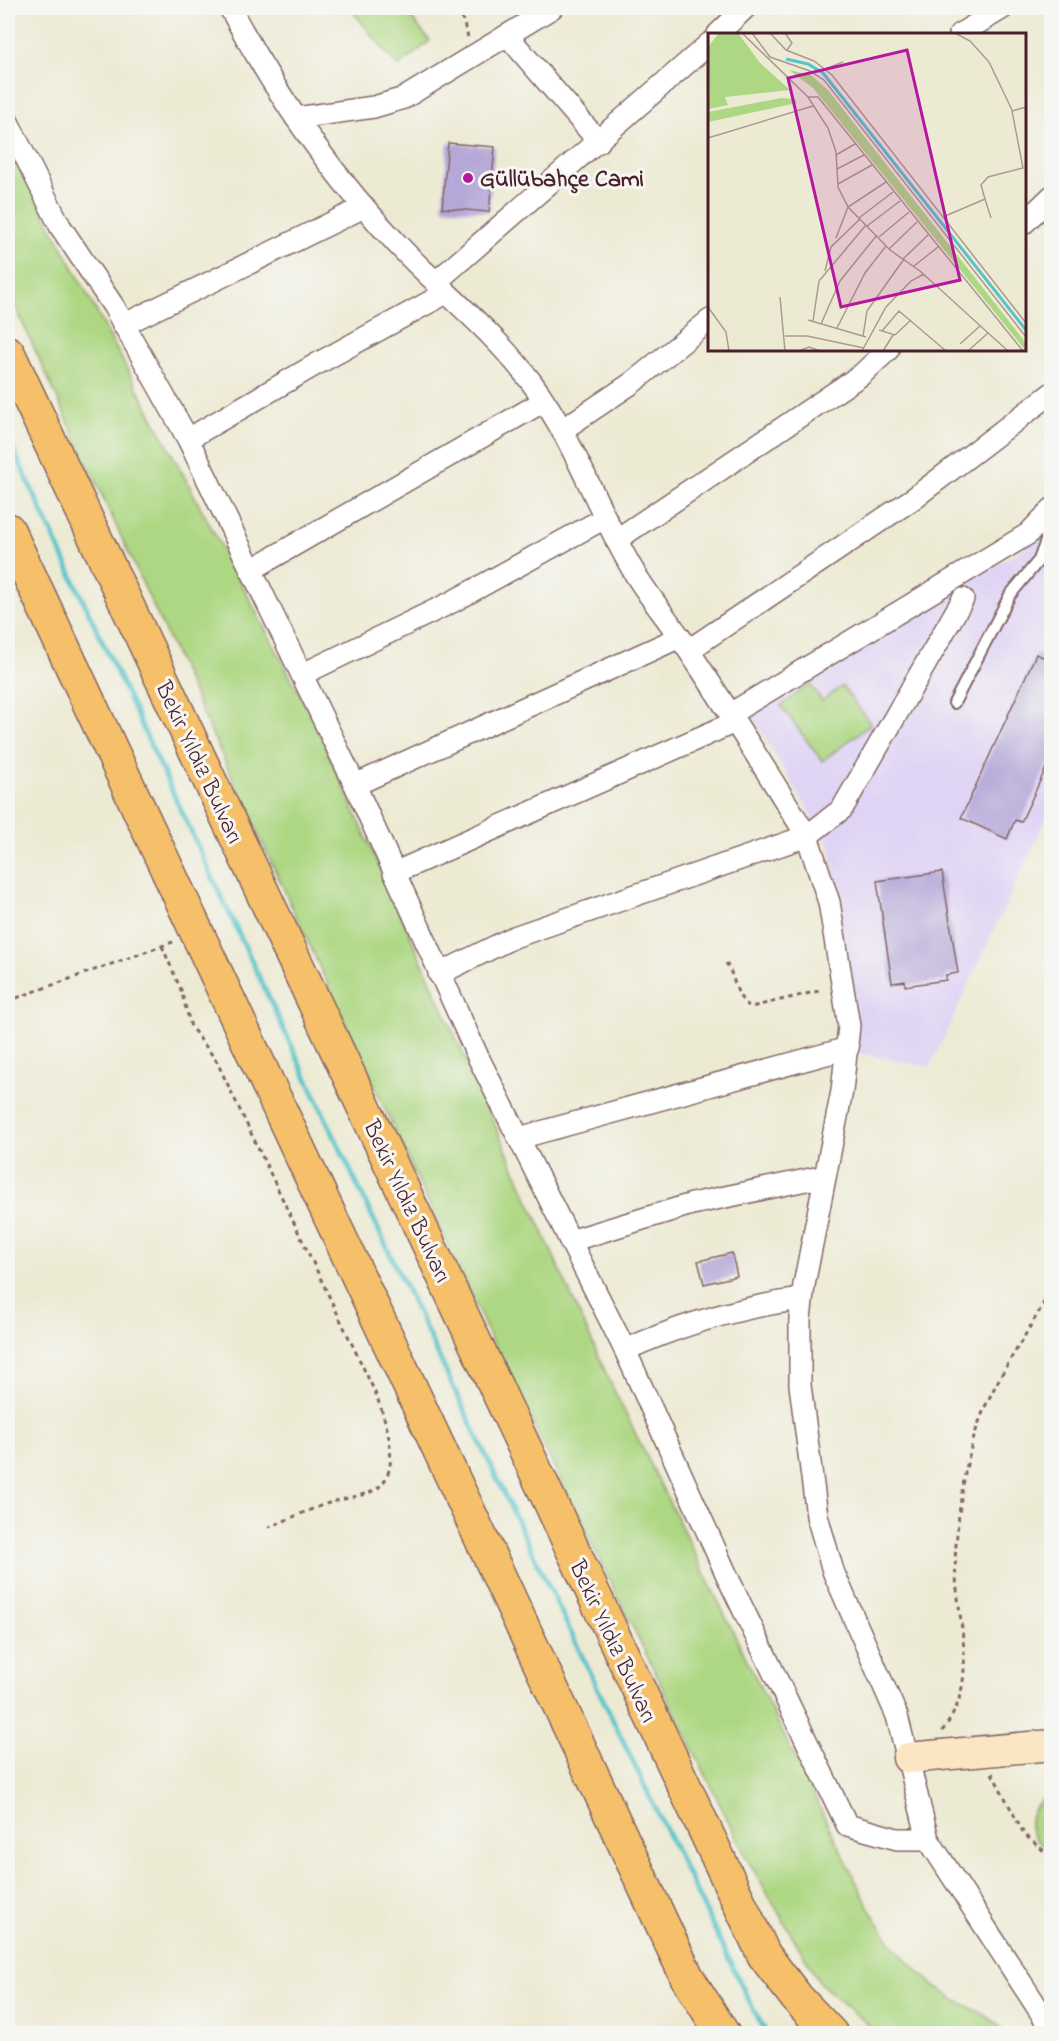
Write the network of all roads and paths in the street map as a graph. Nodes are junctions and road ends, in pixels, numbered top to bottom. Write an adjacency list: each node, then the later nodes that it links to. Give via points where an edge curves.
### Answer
1 (230, 8): 11 (street)
2 (459, 8): 10 (path, via 468,35)
3 (552, 8): 8 (street)
4 (745, 8): 6 (street)
5 (1003, 8): 7 (street)
6 (719, 33)
7 (962, 33)
8 (507, 35): 10 (street); 13 (street)
9 (708, 45): 13 (street)
10 (468, 59): 11 (street, via 419,90 389,103)
11 (296, 118): 15 (street)
12 (8, 122): 19 (street, via 60,226)
13 (599, 142): 17 (street)
14 (1052, 196): 16 (street)
15 (364, 207): 17 (street); 19 (street)
16 (1026, 221)
17 (441, 288): 23 (street, via 492,335); 25 (street)
18 (708, 322): 24 (street, via 632,383)
19 (123, 325): 25 (street)
20 (887, 351): 29 (street, via 861,375)
21 (8, 353): 60 (main road, Bekir Yıldız Bulvarı, via 764,1955 796,1998)
22 (1052, 393): 33 (street, via 914,498)
23 (544, 401): 24 (street); 31 (street)
24 (561, 430): 27 (street)
25 (188, 439): 31 (street)
26 (1048, 513): 35 (lane, via 1046,541 1039,560 1010,595); 36 (street, via 1028,534)
27 (603, 519): 29 (street); 34 (street, via 452,602)
28 (8, 530): 30 (main road)
29 (616, 540): 33 (street, via 635,575)
30 (16, 568): 59 (main road, via 687,1977)
31 (251, 570): 34 (street)
32 (963, 599): 38 (street, via 842,809)
33 (684, 644): 36 (street); 37 (street)
34 (303, 674): 37 (street)
35 (954, 703)
36 (733, 718): 38 (street); 39 (street)
37 (355, 785): 39 (street)
38 (807, 836): 41 (street, via 514,937); 42 (street, via 829,902)
39 (394, 873): 41 (street)
40 (726, 963): 42 (path, via 740,998 751,1007)
41 (439, 974): 45 (street)
42 (842, 985): 44 (street, via 849,1026)
43 (8, 1002): 51 (path, via 162,946 181,990 191,1027 216,1060 373,1388 390,1436 387,1471 373,1491 330,1502)
44 (848, 1048): 45 (street); 46 (street)
45 (519, 1138): 47 (street)
46 (825, 1176): 47 (street, via 703,1201); 49 (street)
47 (570, 1241): 50 (street)
48 (1052, 1287): 52 (path, via 994,1389 971,1446 955,1565 966,1680 959,1706)
49 (802, 1299): 50 (street, via 705,1319); 55 (street, via 800,1385 817,1516 833,1571 886,1685)
50 (625, 1350): 56 (street, via 847,1825 897,1839)
51 (269, 1527)
52 (938, 1736)
53 (1052, 1745): 54 (street)
54 (983, 1750): 55 (street); 57 (path, via 1017,1824 1032,1844)
55 (908, 1758): 56 (street)
56 (928, 1839): 58 (street)
57 (1052, 1858)
58 (1052, 2030)
59 (723, 2034)
60 (831, 2034)

